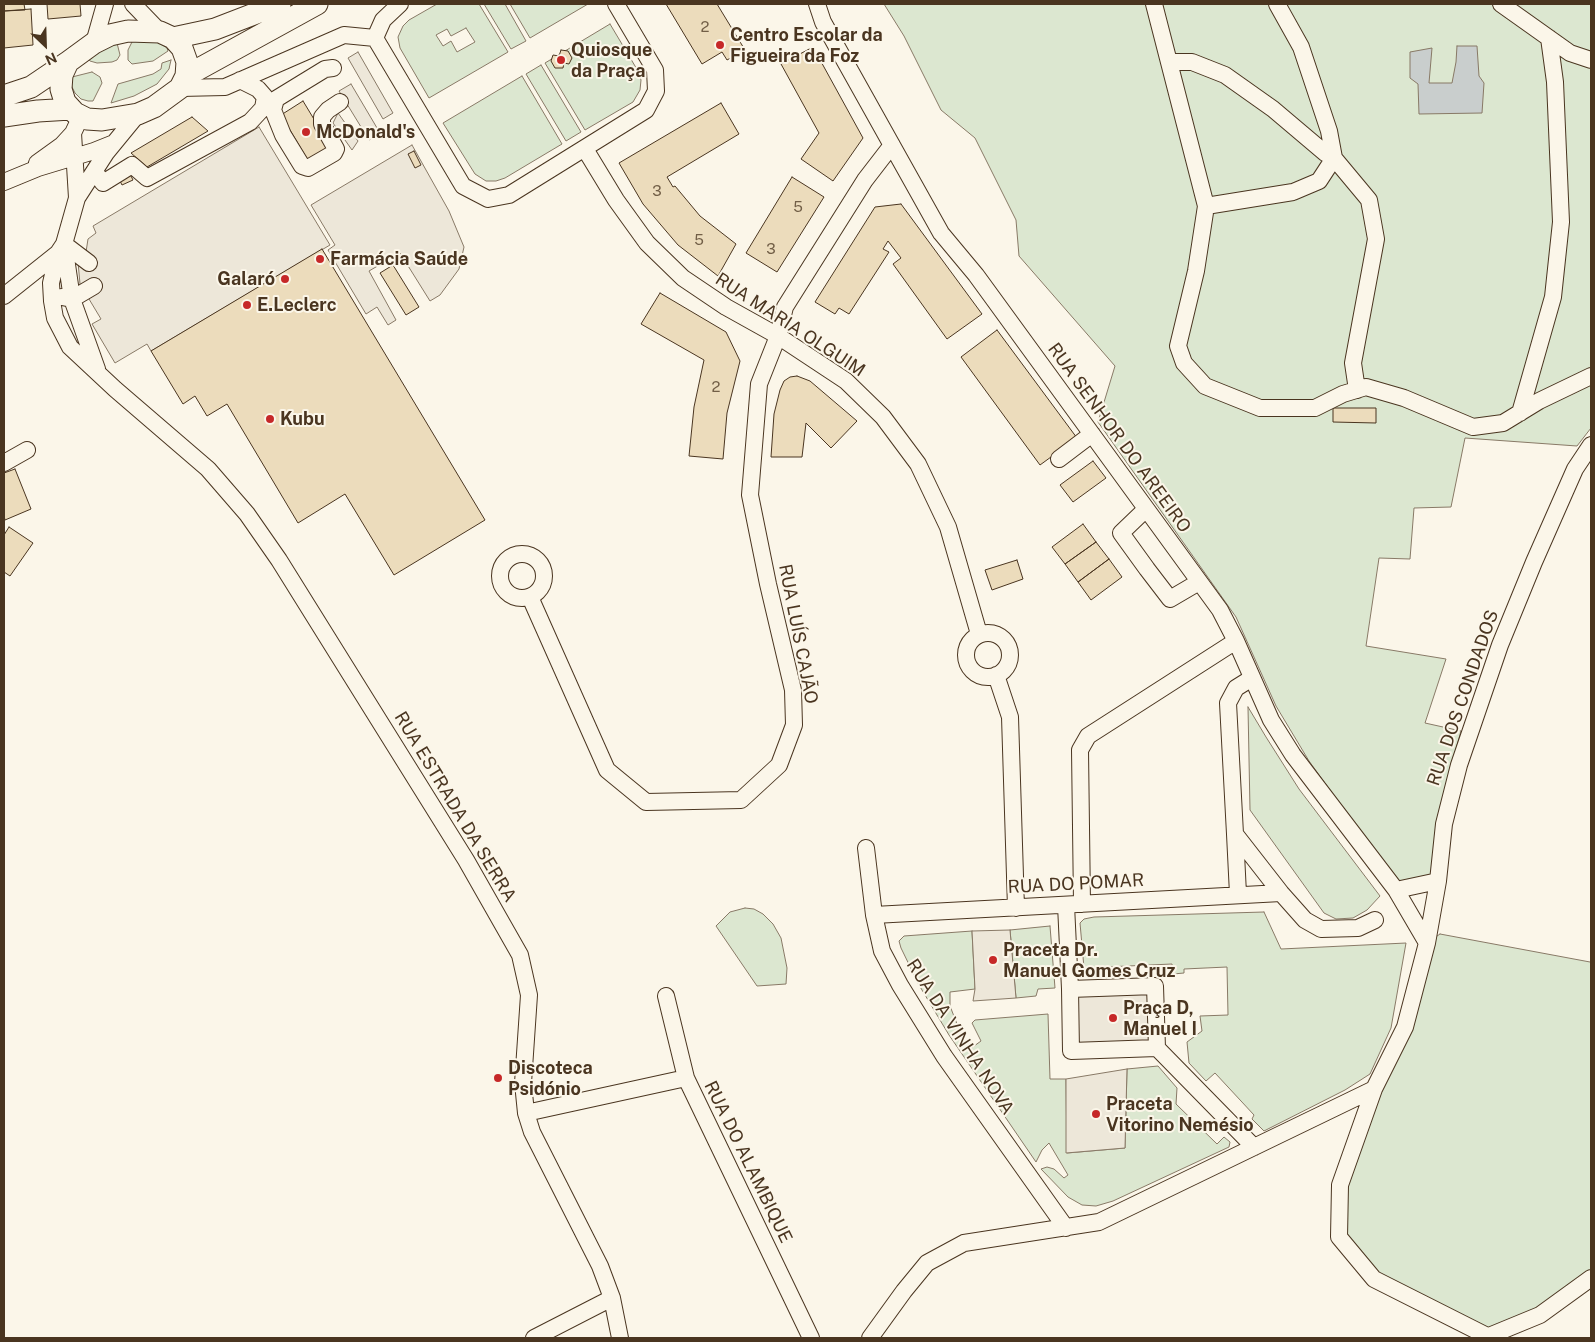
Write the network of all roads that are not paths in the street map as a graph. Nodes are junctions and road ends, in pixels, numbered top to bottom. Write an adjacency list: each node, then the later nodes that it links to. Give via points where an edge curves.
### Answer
1 (105, 4): 14 (street)
2 (133, 4): 11 (street)
3 (280, 4): 11 (main road, via 215,29)
4 (318, 4): 20 (main road)
5 (400, 4): 12 (street, via 383,20)
6 (616, 4): 28 (street, via 655,70 656,91 646,110)
7 (817, 4): 27 (street, RUA SENHOR DO AREEIRO, via 823,22)
8 (1154, 4): 17 (street)
9 (1277, 4): 30 (street, via 1301,47 1329,131)
10 (1501, 4): 13 (street)
11 (167, 35): 14 (main road, via 128,31); 20 (main road, via 182,48 187,62)
12 (375, 38): 19 (street, via 344,35); 28 (street, via 463,186 488,199 509,195)
13 (1549, 38): 15 (street, via 1570,53); 45 (street, via 1555,82 1561,222 1553,297)
14 (94, 43): 16 (main road)
15 (1591, 60)
16 (68, 62): 21 (main road, via 31,86); 25 (main road, via 62,75 61,89)
17 (1169, 62): 30 (street, via 1192,62 1225,75); 34 (street)
18 (333, 68): 22 (street, via 325,69 276,99 273,110 283,135 302,166 308,168 334,153 336,149 322,124 322,117)
19 (240, 80): 20 (street, via 225,87); 31 (street, via 258,89 265,97 263,108 250,122 147,178 132,165 102,183)
20 (183, 82): 23 (main road, via 154,107)
21 (4, 96)
22 (340, 102)
23 (138, 114): 25 (main road, via 102,120); 26 (street)
24 (4, 116): 25 (main road, via 38,111)
25 (75, 119): 29 (street); 32 (street, via 62,145)
26 (116, 142): 29 (street); 31 (street)
27 (892, 145): 41 (street, RUA LUÍS CAJÃO, via 864,180 785,307); 46 (street, RUA SENHOR DO AREEIRO, via 941,234 976,275)
28 (585, 149): 41 (street, RUA MARIA OLGUIM, via 647,243 683,278)
29 (75, 156): 32 (street); 33 (street)
30 (1334, 158): 34 (street, via 1319,181 1293,192); 44 (street, via 1369,200 1376,239 1352,363)
31 (96, 172): 33 (street)
32 (11, 179)
33 (78, 198): 35 (street, RUA ESTRADA DA SERRA)
34 (1206, 206): 44 (street, via 1196,272 1178,346 1184,363 1205,386 1260,408 1315,408)
35 (61, 248): 36 (street); 38 (street, RUA ESTRADA DA SERRA); 39 (street); 40 (street, RUA ESTRADA DA SERRA)
36 (89, 263)
37 (94, 286): 40 (street)
38 (51, 295): 40 (street); 42 (street, RUA ESTRADA DA SERRA, via 55,318 70,347)
39 (4, 296)
40 (72, 299): 42 (street, RUA ESTRADA DA SERRA)
41 (778, 336): 53 (street, RUA LUÍS CAJÃO, via 759,384 750,495 793,690 794,725 779,766 741,800 646,802 608,770); 54 (street, RUA MARIA OLGUIM, via 846,381 883,417 918,464 948,527)
42 (98, 371): 74 (street, RUA ESTRADA DA SERRA, via 208,469 247,514 471,868 520,955 529,995 522,1083)
43 (1591, 376): 45 (street)
44 (1357, 390): 45 (street, via 1366,387 1404,398 1473,427 1503,423)
45 (1520, 413)
46 (1092, 434): 49 (street); 51 (street, RUA SENHOR DO AREEIRO)
47 (1591, 445): 60 (street, RUA DOS CONDADOS, via 1572,478 1500,644 1458,765 1444,824)
48 (28, 450): 50 (street)
49 (1059, 459)
50 (4, 463)
51 (1146, 509): 52 (street, RUA SENHOR DO AREEIRO); 52 (street, via 1121,533 1147,569 1170,599)
52 (1199, 582): 55 (street, RUA SENHOR DO AREEIRO, via 1220,610)
53 (530, 597)
54 (979, 634): 56 (street, via 967,646 967,663 979,676); 56 (street, via 996,634 1009,646 1008,663)
55 (1236, 641): 57 (street, RUA SENHOR DO AREEIRO); 64 (street, via 1088,736 1080,750)
56 (996, 676): 65 (street, via 1010,717)
57 (1252, 678): 58 (street, via 1236,688 1228,703); 61 (street, RUA SENHOR DO AREEIRO, via 1292,756)
58 (1235, 834): 62 (street); 63 (street)
59 (866, 848): 66 (street, RUA DA VINHA NOVA)
60 (1438, 881): 61 (street); 68 (street, RUA DOS CONDADOS)
61 (1396, 890): 68 (street, RUA SENHOR DO AREEIRO)
62 (1280, 892): 63 (street, RUA DO POMAR); 67 (street, via 1305,920 1321,929 1358,928)
63 (1238, 894): 64 (street, RUA DO POMAR)
64 (1074, 905): 65 (street, RUA DO POMAR); 69 (street)
65 (1016, 908): 66 (street, RUA DO POMAR)
66 (874, 915): 76 (street, RUA DA VINHA NOVA, via 882,951 905,995 944,1056)
67 (1375, 920)
68 (1427, 943): 73 (street, RUA DOS CONDADOS, via 1405,1027)
69 (1070, 989): 71 (street, via 1155,986); 71 (street, via 1071,1051)
70 (666, 996): 72 (street, RUA DO ALAMBIQUE)
71 (1157, 1048): 75 (street)
72 (686, 1078): 74 (street); 82 (street, RUA DO ALAMBIQUE)
73 (1374, 1089): 75 (street); 79 (street, RUA DOS CONDADOS, via 1340,1185 1340,1237 1374,1279)
74 (526, 1113): 78 (street, RUA ESTRADA DA SERRA, via 532,1132 600,1266)
75 (1254, 1147): 76 (street, via 1099,1222)
76 (1066, 1228): 83 (street, via 964,1243 927,1263)
77 (1591, 1278): 79 (street, via 1540,1315)
78 (612, 1298): 80 (street); 81 (street, RUA ESTRADA DA SERRA)
79 (1490, 1337)
80 (534, 1338)
81 (620, 1338)
82 (811, 1338)
83 (870, 1338)

